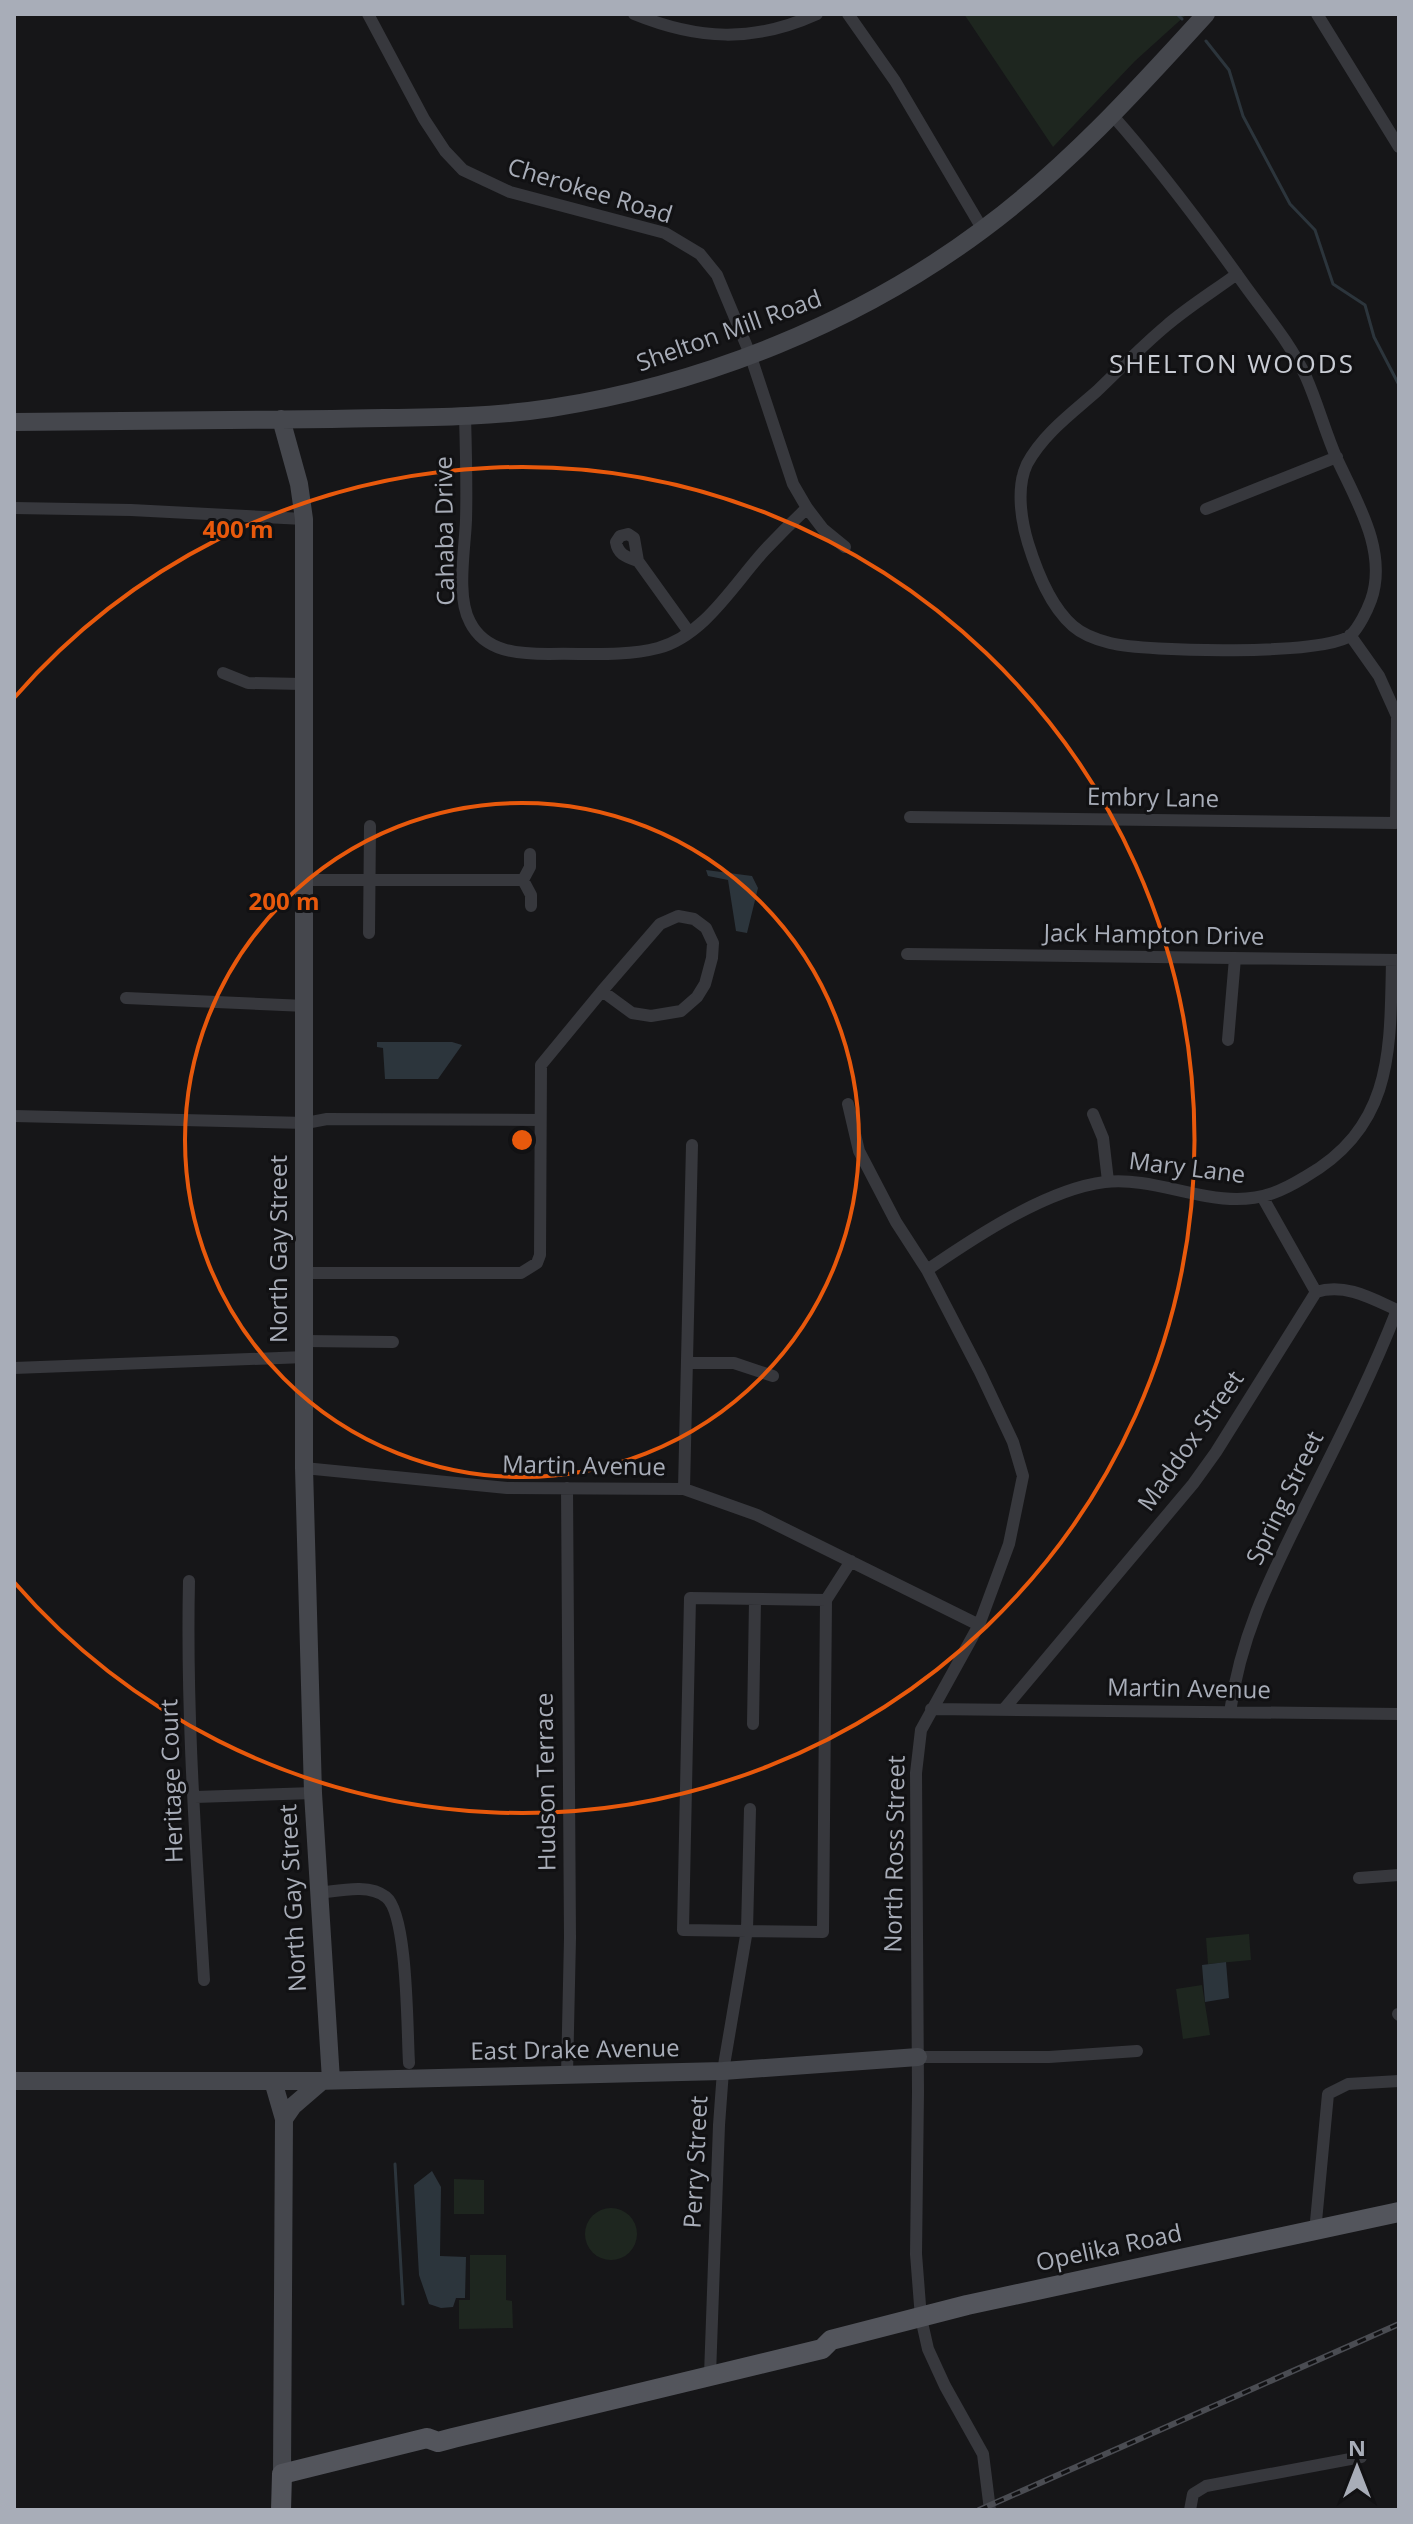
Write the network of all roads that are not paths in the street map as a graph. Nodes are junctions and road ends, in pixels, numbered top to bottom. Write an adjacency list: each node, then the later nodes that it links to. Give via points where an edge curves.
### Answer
1 (368, 14): 11 (street, Cherokee Road, via 424,119 463,170 510,192 665,233 689,246 717,275)
2 (634, 14): 3 (street, via 673,28 751,35)
3 (817, 14)
4 (848, 14): 9 (street, via 895,81)
5 (1317, 14): 8 (street)
6 (1197, 24): 7 (street, Shelton Mill Road)
7 (1113, 116): 9 (street, Shelton Mill Road); 10 (street)
8 (1399, 147)
9 (983, 230): 11 (street, Shelton Mill Road, via 891,290)
10 (1237, 274): 15 (street, via 1286,341); 23 (street, via 1167,325 1050,432 1023,478 1021,520 1029,546 1048,594 1072,626 1110,643 1294,649 1332,644)
11 (750, 354): 12 (street, Shelton Mill Road, via 628,393); 17 (street, Cherokee Road, via 793,484)
12 (465, 416): 13 (street, Shelton Mill Road); 22 (street, Cahaba Drive, via 463,596 478,634 501,650 573,654 659,648)
13 (281, 419): 14 (street, Shelton Mill Road); 19 (street, North Gay Street)
14 (14, 422)
15 (1337, 457): 18 (street); 23 (street, via 1373,543 1372,598)
16 (14, 508): 19 (street)
17 (807, 508): 20 (street, Cherokee Road); 22 (street, Cahaba Drive)
18 (1206, 509)
19 (304, 519): 25 (street, North Gay Street)
20 (845, 547)
21 (638, 561): 22 (street)
22 (689, 632)
23 (1350, 635): 26 (street, Embry Lane, via 1379,676 1397,716 1396,823)
24 (223, 673): 25 (street, via 248,683)
25 (303, 684): 29 (street, North Gay Street)
26 (910, 817)
27 (370, 826): 30 (street)
28 (530, 854): 31 (street)
29 (304, 880): 30 (street); 39 (street, North Gay Street)
30 (370, 880): 31 (street); 33 (street)
31 (523, 880): 32 (street)
32 (531, 906)
33 (369, 933)
34 (907, 954): 35 (street, Jack Hampton Drive)
35 (1235, 958): 36 (street, Jack Hampton Drive); 40 (street)
36 (1395, 960): 48 (street, Mary Lane, via 1390,1042 1369,1117 1346,1147 1315,1172)
37 (602, 991): 37 (street, via 660,924 678,916 706,928 713,943 705,984 681,1011 632,1013); 44 (street, via 541,1065)
38 (126, 998): 39 (street)
39 (306, 1006): 45 (street, North Gay Street)
40 (1228, 1040)
41 (848, 1104): 49 (street, North Ross Street, via 859,1151)
42 (1093, 1114): 47 (street, via 1103,1138)
43 (14, 1116): 45 (street)
44 (540, 1120): 45 (street); 50 (street, via 540,1255 529,1270)
45 (306, 1123): 50 (street, North Gay Street)
46 (692, 1145): 54 (street)
47 (1108, 1181): 48 (street, Mary Lane, via 1210,1198); 49 (street, Mary Lane, via 1041,1203 971,1239)
48 (1263, 1198): 51 (street)
49 (927, 1270): 64 (street, North Ross Street, via 1013,1442 1023,1476 1009,1544)
50 (305, 1273): 53 (street, North Gay Street)
51 (1316, 1292): 66 (street, Maddox Street, via 1193,1484); 67 (street, Spring Street, via 1343,1289 1397,1310 1257,1607)
52 (393, 1342): 53 (street)
53 (305, 1349): 55 (street); 57 (street, North Gay Street)
54 (688, 1363): 56 (street, via 734,1363); 59 (street)
55 (14, 1368)
56 (773, 1376)
57 (304, 1468): 58 (street, Martin Avenue, via 507,1488); 70 (street, North Gay Street)
58 (567, 1488): 59 (street, Martin Avenue); 82 (street, Hudson Terrace)
59 (684, 1489): 60 (street, Martin Avenue, via 757,1515)
60 (851, 1561): 63 (street); 64 (street, Martin Avenue)
61 (189, 1581): 71 (street, Heritage Court)
62 (755, 1600): 63 (street); 69 (street); 76 (street, via 690,1598 683,1930)
63 (826, 1600): 76 (street, via 823,1932)
64 (979, 1625): 65 (street, North Ross Street)
65 (931, 1709): 66 (street, Martin Avenue); 79 (street, North Ross Street, via 921,1730 916,1773)
66 (1004, 1709): 67 (street, Martin Avenue)
67 (1230, 1712): 68 (street, Martin Avenue)
68 (1399, 1714)
69 (753, 1724)
70 (313, 1793): 71 (street); 75 (street, North Gay Street)
71 (195, 1797): 77 (street, Heritage Court)
72 (750, 1809): 76 (street, Perry Street)
73 (1399, 1875): 74 (street)
74 (1359, 1878)
75 (318, 1893): 80 (street, via 373,1891 395,1909); 83 (street, North Gay Street)
76 (747, 1930): 81 (street, Perry Street)
77 (204, 1980)
78 (1137, 2051): 79 (street, East Drake Avenue)
79 (918, 2057): 81 (street, East Drake Avenue); 90 (street, North Ross Street, via 916,2254)
80 (409, 2063)
81 (723, 2071): 82 (street, East Drake Avenue); 91 (street, Perry Street)
82 (567, 2075): 83 (street, East Drake Avenue)
83 (326, 2080): 85 (street, East Drake Avenue); 87 (street)
84 (14, 2081): 85 (street, East Drake Avenue)
85 (273, 2081): 87 (street)
86 (1399, 2081): 89 (street, via 1348,2084 1328,2094)
87 (284, 2119): 93 (street)
88 (1399, 2212): 89 (main road, Opelika Road)
89 (1315, 2232): 90 (main road, Opelika Road)
90 (921, 2318): 91 (main road, Opelika Road, via 831,2340 820,2336); 95 (street, North Ross Street, via 928,2349 983,2454)
91 (710, 2368): 93 (main road, Opelika Road, via 452,2425 427,2438)
92 (1361, 2457): 96 (street, via 1206,2486 1193,2494)
93 (282, 2474): 94 (main road)
94 (281, 2510)
95 (990, 2510)
96 (1190, 2510)

